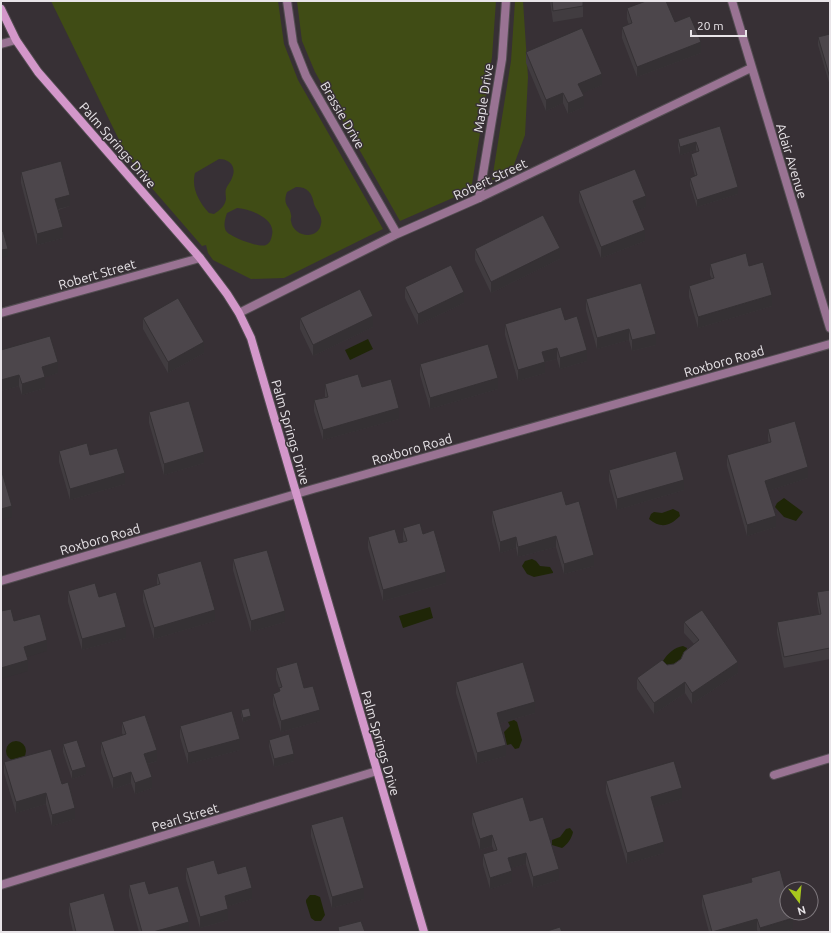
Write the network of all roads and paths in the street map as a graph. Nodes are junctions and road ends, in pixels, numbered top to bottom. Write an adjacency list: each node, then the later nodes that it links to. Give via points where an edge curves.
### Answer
1 (287, 1): 9 (street, Brassie Drive, via 293,43 306,76)
2 (506, 1): 8 (street, Maple Drive, via 502,59)
3 (732, 1): 7 (street, Adair Avenue)
4 (1, 8): 5 (street, Palm Springs Drive)
5 (16, 40): 6 (street); 10 (street, Palm Springs Drive, via 38,72)
6 (1, 44)
7 (751, 68): 8 (street, Robert Street); 13 (street, Adair Avenue)
8 (479, 198): 9 (street, Robert Street)
9 (397, 234): 11 (street, Robert Street)
10 (200, 258): 11 (street, Palm Springs Drive); 12 (street, Robert Street)
11 (239, 313): 15 (street, Palm Springs Drive, via 251,338)
12 (1, 314)
13 (830, 328)
14 (830, 344): 15 (street, Roxboro Road)
15 (296, 494): 16 (street, Roxboro Road); 18 (street, Palm Springs Drive)
16 (1, 581)
17 (830, 758): 19 (street)
18 (377, 772): 20 (street, Pearl Street); 21 (street, Palm Springs Drive)
19 (774, 775)
20 (1, 884)
21 (424, 932)

